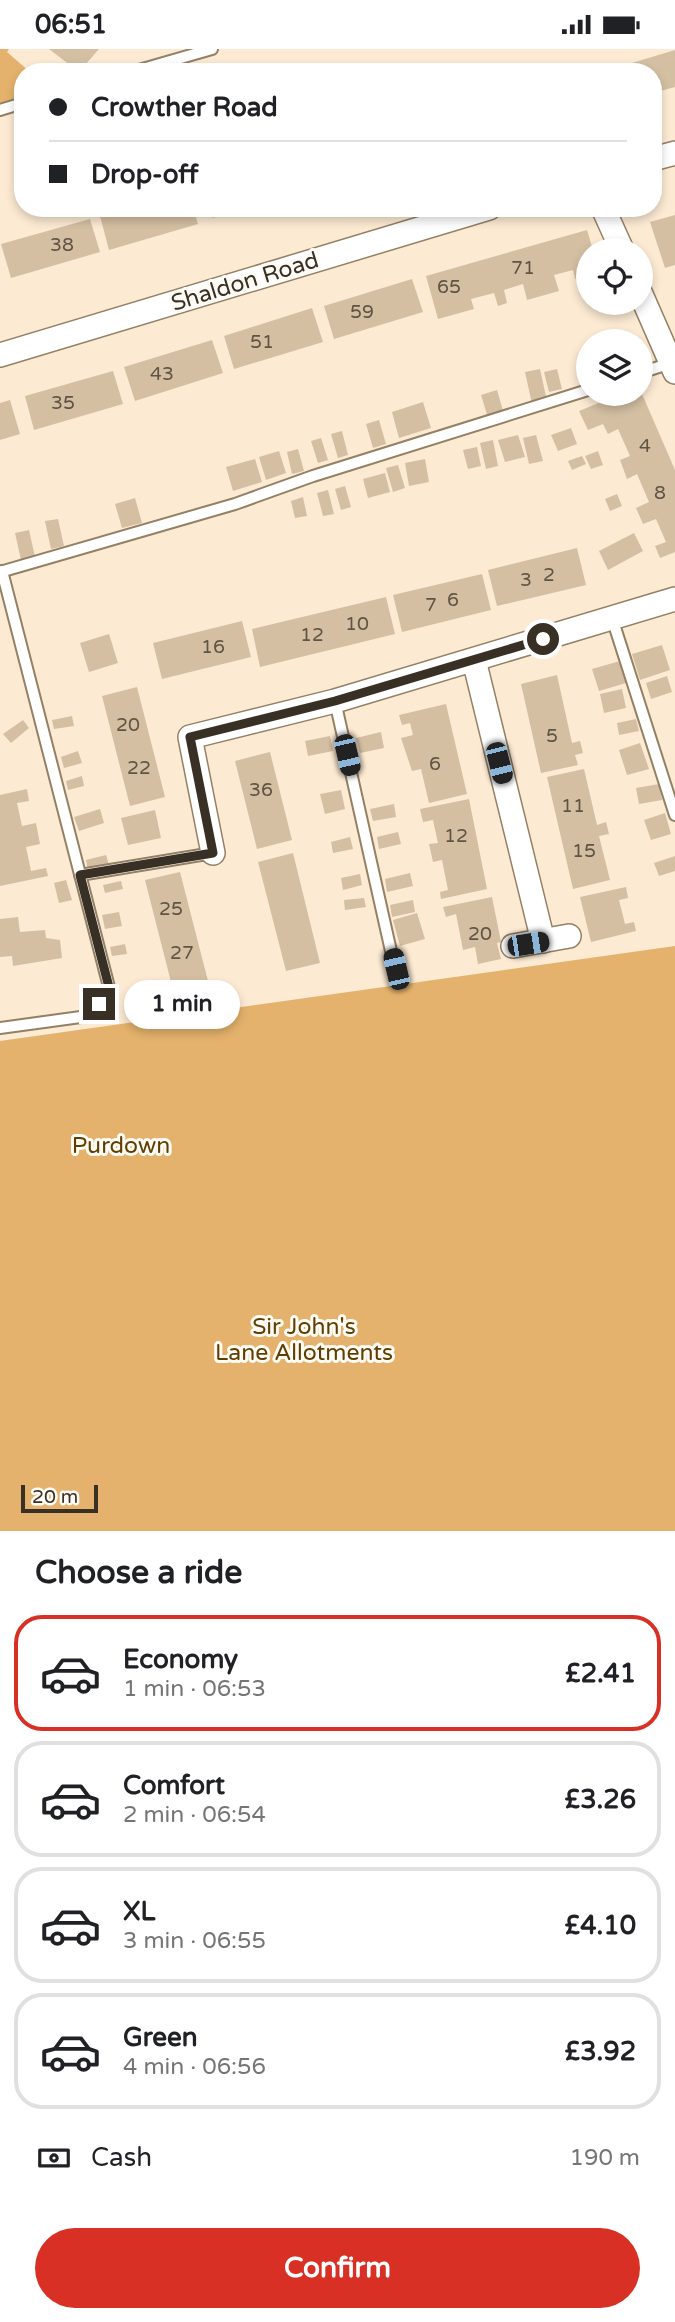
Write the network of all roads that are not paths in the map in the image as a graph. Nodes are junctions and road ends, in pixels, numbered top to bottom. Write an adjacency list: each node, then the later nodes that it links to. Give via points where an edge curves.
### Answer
1 (212, 49): 2 (lane)
2 (163, 63)
3 (459, 217): 7 (street, Shaldon Road)
4 (607, 217): 5 (street)
5 (617, 238)
6 (651, 315): 8 (street)
7 (0, 355)
8 (673, 361): 9 (lane)
9 (653, 368)
10 (576, 394): 11 (lane, via 235,504)
11 (1, 571): 18 (lane)
12 (675, 599): 13 (street)
13 (612, 618): 14 (street); 16 (lane)
14 (474, 660): 15 (street); 20 (street)
15 (335, 701): 17 (street, via 190,737); 22 (lane)
16 (675, 815)
17 (213, 853): 18 (lane)
18 (80, 875): 23 (lane, via 110,991 88,1016)
19 (569, 936): 20 (street)
20 (543, 941): 21 (street)
21 (513, 946)
22 (396, 969)
23 (0, 1028)

